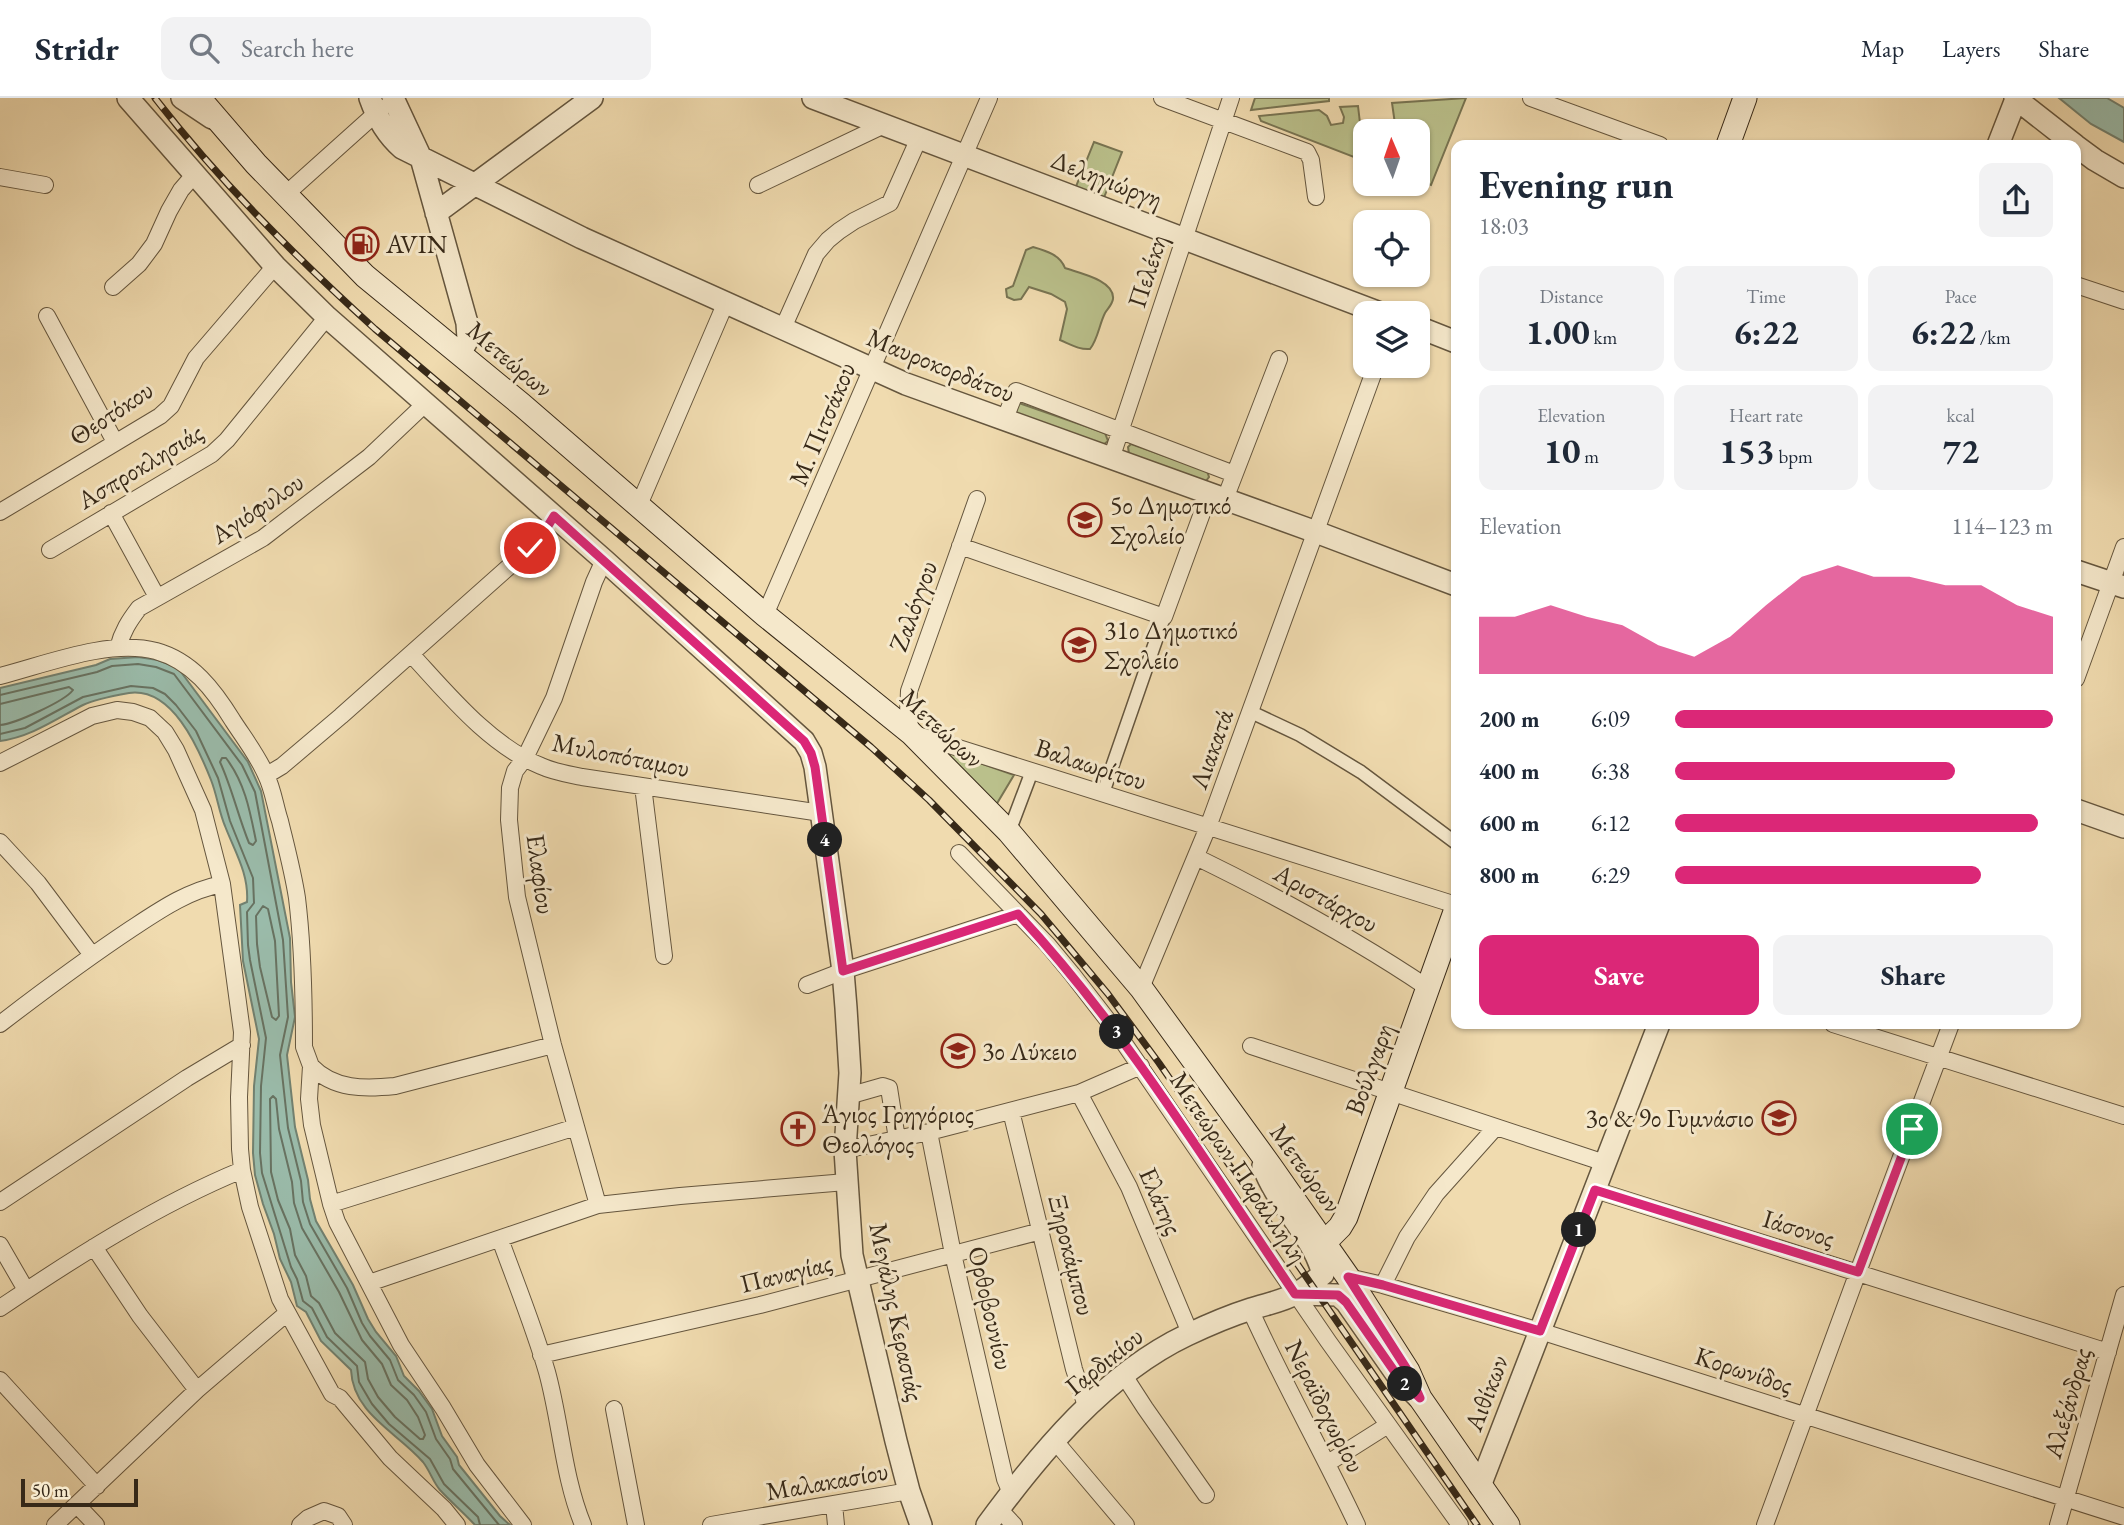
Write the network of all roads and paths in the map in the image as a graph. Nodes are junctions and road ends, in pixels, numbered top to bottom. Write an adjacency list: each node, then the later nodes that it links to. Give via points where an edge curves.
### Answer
1 (128, 98): 25 (street, Μεγάλης Κερασιάς)
2 (182, 98): 15 (street)
3 (199, 98): 15 (main road, Μετεώρων)
4 (392, 98): 13 (street); 24 (street)
5 (592, 98): 29 (street)
6 (813, 98): 16 (street, Δεληγιώργη)
7 (989, 98): 23 (street, Μ. Πιτσάκου)
8 (1162, 98): 14 (street)
9 (1231, 98): 14 (street, Πελέκη)
10 (1531, 98): 18 (street)
11 (1745, 98): 19 (main road)
12 (2016, 98): 20 (street); 21 (street)
13 (373, 107): 24 (street, Μαυροκορδάτου, via 389,136); 31 (street)
14 (1223, 121): 32 (street, via 1307,152); 34 (street, Πελέκη)
15 (222, 124): 31 (main road, Μετεώρων)
16 (884, 125): 17 (street, Δεληγιώργη); 30 (street)
17 (919, 138): 23 (street, Δεληγιώργη); 43 (street, via 890,203 846,226 816,254)
18 (1645, 140)
19 (1730, 140)
20 (2000, 140)
21 (2069, 140)
22 (2081, 150): 27 (street)
23 (964, 155): 34 (street, Δεληγιώργη); 48 (street, Μ. Πιτσάκου)
24 (421, 158): 29 (street, Μαυροκορδάτου); 33 (street)
25 (194, 175): 35 (street, Μεγάλης Κερασιάς); 36 (street, via 181,190 154,244)
26 (0, 177): 28 (street)
27 (2124, 177)
28 (45, 185)
29 (475, 185): 33 (street); 38 (street, Μαυροκορδάτου)
30 (758, 185)
31 (285, 195): 46 (main road, Μετεώρων, via 365,276)
32 (1316, 197)
33 (436, 213): 46 (street, via 467,323 468,339)
34 (1184, 239): 40 (street, Δεληγιώργη); 52 (street, Πελέκη)
35 (275, 266): 42 (street, Μεγάλης Κερασιάς); 53 (street, Θεοτόκου, via 196,358 171,406)
36 (113, 287)
37 (2081, 287): 39 (street)
38 (726, 302): 43 (street, Μαυροκορδάτου); 58 (street)
39 (2124, 302)
40 (1353, 303)
41 (47, 316): 53 (street)
42 (327, 317): 50 (street, Μεγάλης Κερασιάς); 60 (street, Ασπροκλησιάς, via 212,454)
43 (783, 328): 48 (street, Μαυροκορδάτου)
44 (1430, 332): 45 (street)
45 (1451, 340)
46 (460, 354): 58 (main road, Μετεώρων)
47 (1279, 359): 55 (street)
48 (872, 370): 51 (street, Μαυροκορδάτου); 71 (street, Μ. Πιτσάκου)
49 (1372, 378): 62 (street, Λιακατά)
50 (426, 403): 61 (street, Μεγάλης Κερασιάς); 70 (street, Αγιόφυλου, via 369,457 263,538)
51 (1004, 421): 52 (street, via 1016,391); 54 (street, Μαυροκορδάτου)
52 (1121, 430): 54 (street, Πελέκη); 55 (street)
53 (115, 442): 59 (street, Θεοτόκου)
54 (1111, 459): 56 (street, Μαυροκορδάτου)
55 (1234, 474): 56 (street)
56 (1217, 496): 62 (street, Μαυροκορδάτου); 72 (street)
57 (978, 499): 63 (street, Ζαλόγγου)
58 (639, 505): 71 (main road, Μετεώρων)
59 (1, 510)
60 (111, 513): 65 (street, Ασπροκλησιάς); 70 (street)
61 (554, 516): 66 (street, Μεγάλης Κερασιάς); 74 (street, via 530,548)
62 (1316, 532): 68 (street, Μαυροκορδάτου); 77 (street, Λιακατά)
63 (960, 546): 72 (street); 78 (street, Ζαλόγγου, via 909,691)
64 (2124, 547): 69 (street)
65 (50, 550)
66 (604, 560): 79 (street, Ελαφίου, via 554,698); 86 (street, Μεγάλης Κερασιάς, via 804,741 814,760)
67 (2081, 573): 69 (street)
68 (1451, 583)
69 (2117, 585): 75 (street)
70 (157, 597): 73 (street, Αγιόφυλου, via 128,621)
71 (765, 615): 78 (main road, Μετεώρων)
72 (1164, 617): 84 (street)
73 (118, 648): 76 (street); 82 (street, via 155,651 194,670 221,702)
74 (411, 654): 79 (street, Μυλοπόταμου, via 475,721); 82 (street)
75 (2081, 668)
76 (0, 676)
77 (1251, 712): 87 (street, Λιακατά); 90 (street, via 1361,772)
78 (911, 733): 81 (street, Βαλαωρίτου); 89 (main road, Μετεώρων)
79 (525, 758): 83 (street, Μυλοπόταμου, via 555,772); 109 (street, Ελαφίου, via 510,788 513,863 517,897)
80 (0, 763): 94 (street, via 102,712 127,711 150,718 169,737 192,783)
81 (1032, 771): 84 (street, Βαλαωρίτου); 89 (street)
82 (267, 775): 112 (street, via 297,899 304,1047)
83 (643, 786): 86 (street, Μυλοπόταμου); 99 (street)
84 (1103, 793): 87 (street, Βαλαωρίτου)
85 (2081, 812): 88 (street)
86 (821, 813): 100 (street, Μεγάλης Κερασιάς)
87 (1208, 827): 93 (street, Λιακατά); 95 (street, Βαλαωρίτου)
88 (2124, 827)
89 (1009, 832): 102 (main road, Μετεώρων)
90 (1451, 839)
91 (0, 842): 98 (street)
92 (959, 853): 96 (street, Μετεώρων Παράλληλη)
93 (1196, 856): 102 (street, Λιακατά); 103 (street, Αριστάρχου, via 1319,919)
94 (222, 884): 98 (street, via 169,904); 108 (street)
95 (1451, 905)
96 (1018, 914): 100 (street); 113 (street, Μετεώρων Παράλληλη, via 1072,974)
97 (1451, 921): 103 (main road, Βούλγαρη)
98 (92, 955): 104 (street)
99 (664, 956)
100 (843, 971): 101 (street); 116 (street, Μεγάλης Κερασιάς)
101 (807, 985)
102 (1141, 988): 123 (main road, Μετεώρων)
103 (1428, 988): 115 (main road, Βούλγαρη)
104 (0, 1024)
105 (1657, 1029): 125 (street, Αιθίκων)
106 (1849, 1029): 111 (street)
107 (1949, 1029): 111 (street)
108 (242, 1045): 126 (street); 129 (street)
109 (554, 1045): 112 (street, via 396,1086 347,1086); 119 (street, Ελαφίου)
110 (1251, 1046): 115 (street)
111 (1939, 1058): 118 (street); 138 (street)
112 (311, 1066): 130 (street, via 312,1125)
113 (1141, 1066): 114 (street); 144 (street, Μετεώρων Παράλληλη)
114 (1079, 1093): 117 (street); 151 (street, Ελάτης, via 1129,1187)
115 (1390, 1094): 120 (street); 134 (main road, Βούλγαρη, via 1346,1217)
116 (848, 1096): 122 (street, via 889,1088); 124 (street, Μεγάλης Κερασιάς)
117 (1012, 1111): 121 (street); 132 (street, Ξηροκάμπου)
118 (2124, 1116)
119 (576, 1127): 130 (street); 131 (street, Ελαφίου)
120 (1494, 1128): 125 (street); 142 (street, via 1437,1194 1407,1237)
121 (929, 1132): 122 (street); 137 (street, Ορθοβουνίου)
122 (897, 1139): 124 (street)
123 (1256, 1148): 134 (main road, Μετεώρων); 144 (street, via 1268,1181 1319,1261 1323,1275)
124 (845, 1150): 127 (street, Μεγάλης Κερασιάς)
125 (1605, 1163): 128 (street, Αιθίκων)
126 (242, 1170): 136 (street); 148 (street, via 259,1239)
127 (846, 1182): 131 (street); 140 (street, Μεγάλης Κερασιάς)
128 (1595, 1190): 138 (street, Ιάσονος); 150 (street, Αιθίκων)
129 (0, 1202)
130 (331, 1204): 141 (street)
131 (598, 1205): 133 (street)
132 (1041, 1231): 137 (street, Παναγίας); 159 (street, Ξηροκάμπου)
133 (500, 1239): 141 (street); 153 (street)
134 (1325, 1242): 139 (main road, Μετεώρων)
135 (0, 1245): 143 (street)
136 (94, 1247): 143 (street); 156 (street)
137 (953, 1254): 140 (street, Παναγίας); 171 (street, Ορθοβουνίου, via 1005,1479)
138 (1858, 1272): 152 (street, Ιάσονος); 160 (street)
139 (1348, 1277): 142 (street, Κορωνίδος); 157 (main road, Μετεώρων)
140 (857, 1279): 153 (street, Παναγίας); 166 (street, Μεγάλης Κερασιάς)
141 (369, 1283): 178 (street, via 401,1345 477,1465)
142 (1383, 1285): 150 (street, Κορωνίδος)
143 (26, 1290): 146 (street)
144 (1295, 1294): 147 (street, Γαρδικίου); 157 (street, via 1338,1295 1399,1378); 161 (street, Μετεώρων Παράλληλη)
145 (2124, 1295): 149 (street, Αλεξάνδρας)
146 (0, 1308)
147 (1251, 1309): 151 (street, Γαρδικίου); 163 (street, Νεραϊδοχωρίου)
148 (287, 1313): 156 (street); 177 (street, via 332,1394)
149 (2119, 1329): 152 (street, Αλεξάνδρας)
150 (1540, 1331): 160 (street, Κορωνίδος); 165 (street, Αιθίκων)
151 (1190, 1333): 154 (street, Γαρδικίου)
152 (2108, 1352): 168 (street, Αλεξάνδρας)
153 (541, 1355): 179 (street, via 572,1496)
154 (1124, 1374): 159 (street, Γαρδικίου); 167 (street)
155 (0, 1380): 164 (street)
156 (197, 1390): 164 (street)
157 (1420, 1398): 165 (main road, Μετεώρων)
158 (614, 1409): 180 (street)
159 (1087, 1409): 162 (street, Γαρδικίου)
160 (1805, 1415): 168 (street, Κορωνίδος); 189 (street)
161 (1388, 1425): 163 (street); 187 (street, Μετεώρων Παράλληλη)
162 (1055, 1441): 171 (street, Γαρδικίου); 185 (street)
163 (1328, 1463): 186 (street, Νεραϊδοχωρίου)
164 (97, 1486): 170 (street)
165 (1480, 1486): 188 (main road, Μετεώρων)
166 (909, 1492): 169 (street, Μαλακασίου); 183 (street, Μεγάλης Κερασιάς)
167 (1206, 1495)
168 (2065, 1499): 172 (street, Κορωνίδος); 190 (street, Αλεξάνδρας)
169 (834, 1504): 181 (street, Μαλακασίου); 182 (street)
170 (77, 1505): 173 (street); 174 (street)
171 (999, 1509): 184 (street)
172 (2124, 1517)
173 (55, 1525)
174 (96, 1525)
175 (300, 1525): 176 (street, via 324,1511 338,1516)
176 (344, 1525)
177 (457, 1525)
178 (523, 1525)
179 (583, 1525)
180 (636, 1525)
181 (711, 1525)
182 (836, 1525)
183 (921, 1525)
184 (1014, 1525)
185 (1126, 1525)
186 (1357, 1525)
187 (1460, 1525)
188 (1507, 1525)
189 (1765, 1525)
190 (2057, 1525)

